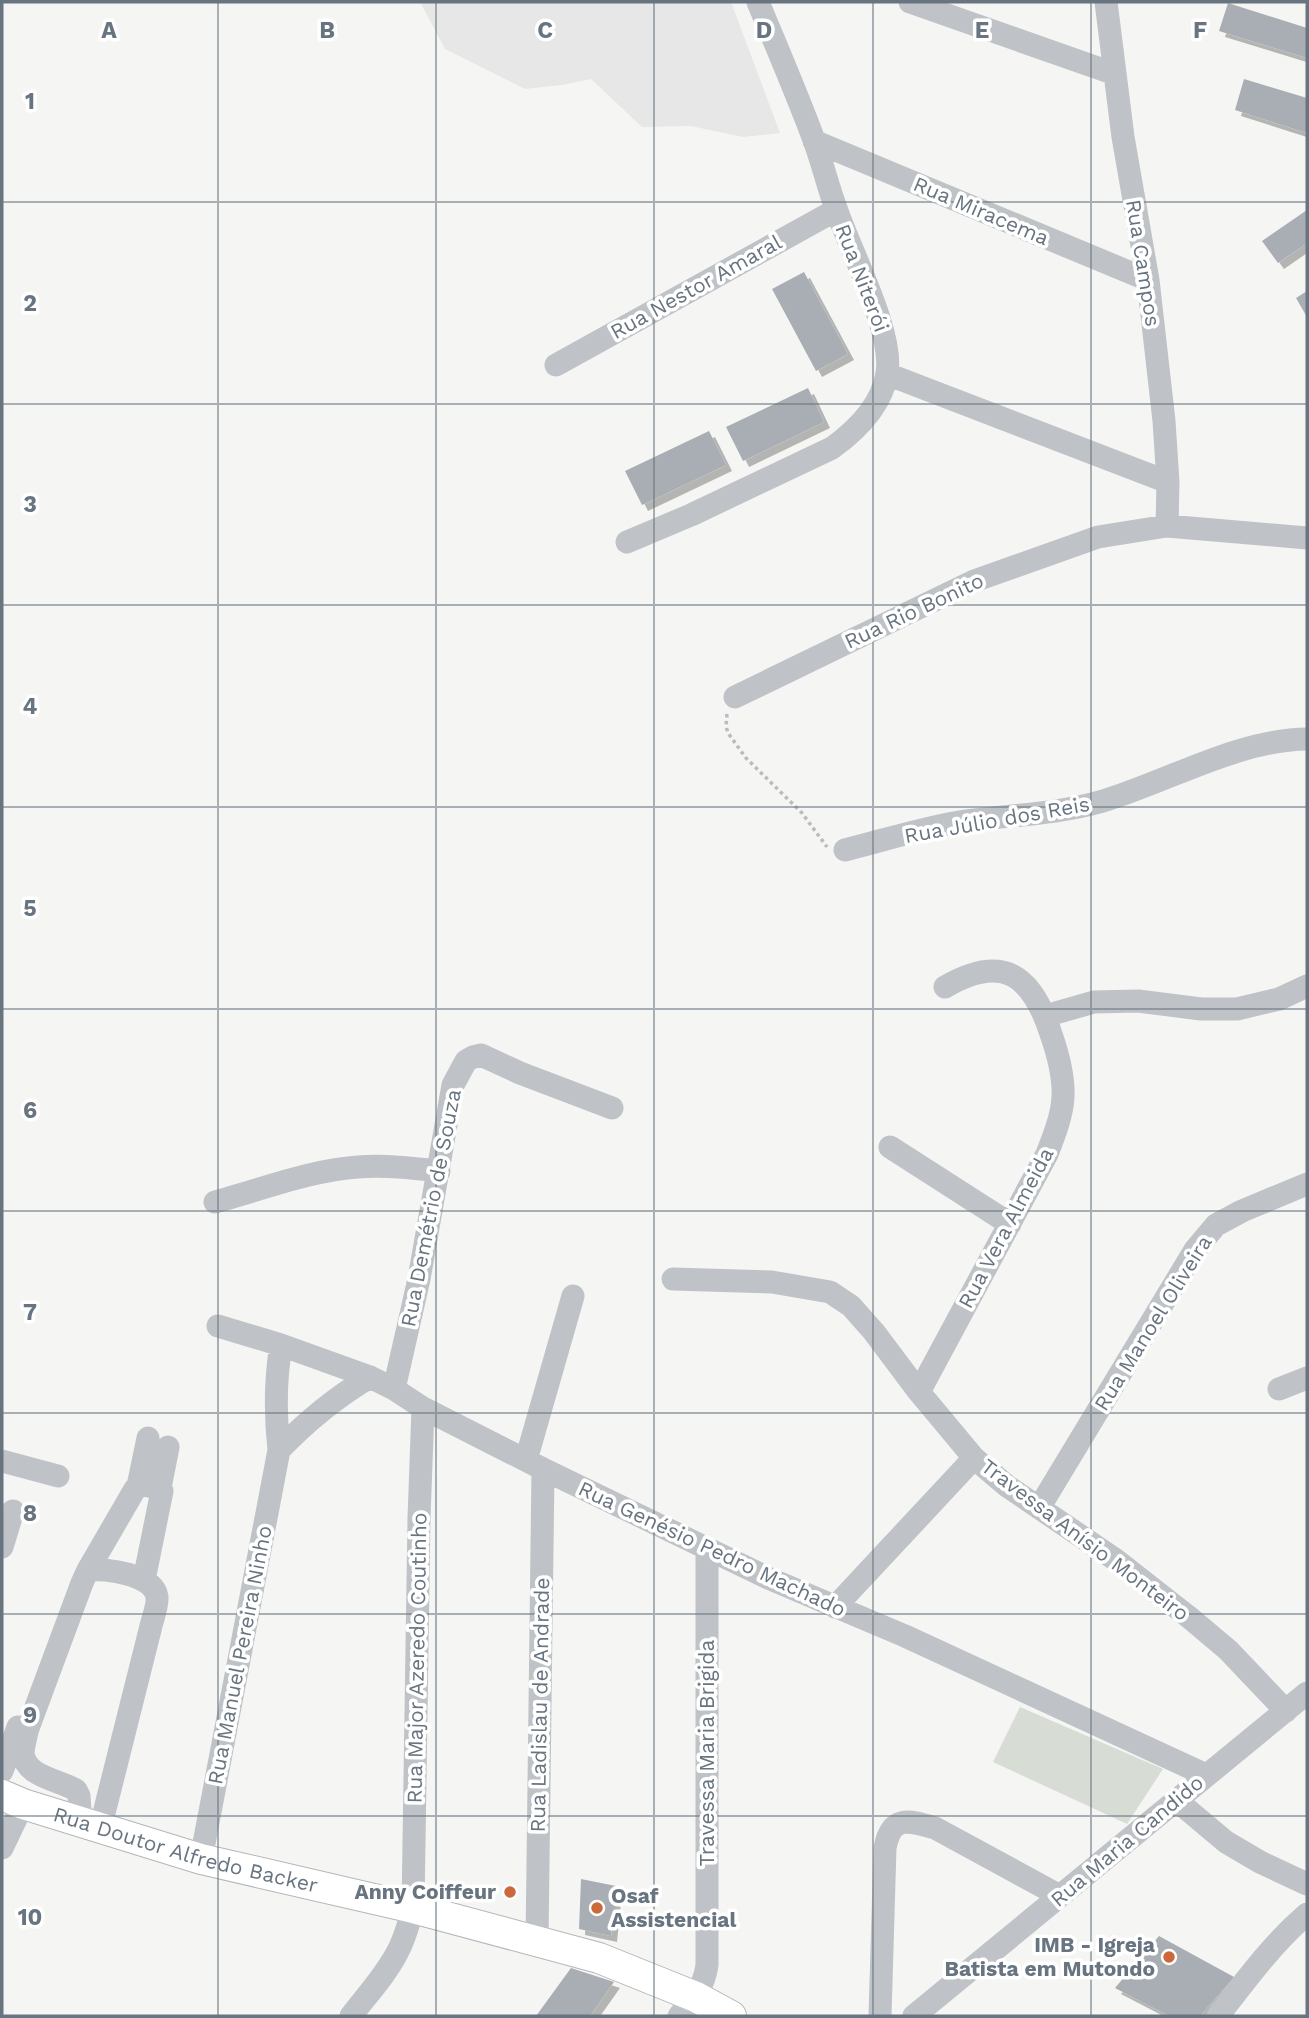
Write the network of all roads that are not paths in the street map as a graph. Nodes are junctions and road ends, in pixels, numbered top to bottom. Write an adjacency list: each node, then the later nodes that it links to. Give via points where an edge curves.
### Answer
1 (758, 2): 5 (street, Rua Niterói)
2 (910, 2): 4 (street)
3 (1106, 2): 4 (street, Rua Campos)
4 (1115, 74): 7 (street, Rua Campos)
5 (814, 141): 6 (street, Rua Niterói); 7 (street, Rua Miracema)
6 (836, 210): 8 (street, Rua Nestor Amaral); 9 (street, Rua Niterói, via 879,318 888,352)
7 (1148, 281): 10 (street, Rua Campos)
8 (556, 365)
9 (887, 374): 10 (street); 13 (street, Rua Niterói, via 870,413 832,448)
10 (1168, 482): 11 (street, Rua Campos)
11 (1167, 526): 12 (street, Rua Rio Bonito); 14 (street, Rua Rio Bonito, via 1098,537 974,581)
12 (1307, 538)
13 (627, 542)
14 (735, 697)
15 (1307, 739): 16 (street, Rua Júlio dos Reis, via 1249,748 1057,812 962,822)
16 (845, 850)
17 (1307, 986): 19 (street, via 1279,999 1237,1009 1094,1002)
18 (945, 987): 19 (street, Rua Vera Almeida, via 983,970 1007,972 1023,981)
19 (1045, 1016): 25 (street, Rua Vera Almeida, via 1062,1076 1063,1099 1047,1154)
20 (612, 1108): 22 (street, Rua Demétrio de Souza, via 481,1055 473,1056 453,1084)
21 (890, 1147): 25 (street)
22 (439, 1171): 24 (street, via 356,1167); 32 (street, Rua Demétrio de Souza)
23 (1307, 1184): 43 (street, Rua Manoel Oliveira, via 1216,1225 1195,1250)
24 (215, 1202)
25 (1010, 1224): 34 (street, Rua Vera Almeida)
26 (673, 1279): 34 (street, Travessa Anísio Monteiro, via 772,1282 830,1292 851,1306)
27 (573, 1296): 40 (street, Rua Ladislau de Andrade)
28 (218, 1326): 29 (street, Rua Genésio Pedro Machado)
29 (281, 1345): 30 (street, Rua Genésio Pedro Machado); 37 (street, Rua Manuel Pereira Ninho, via 275,1417)
30 (370, 1377): 32 (street, Rua Genésio Pedro Machado); 37 (street, via 327,1407)
31 (1307, 1378): 33 (street)
32 (394, 1389): 35 (street, Rua Genésio Pedro Machado)
33 (1279, 1389)
34 (919, 1392): 38 (street, Travessa Anísio Monteiro)
35 (423, 1408): 40 (street, Rua Genésio Pedro Machado); 62 (street, Rua Major Azeredo Coutinho)
36 (158, 1442): 42 (street)
37 (279, 1450): 59 (street, Rua Manuel Pereira Ninho)
38 (974, 1458): 43 (street, Travessa Anísio Monteiro); 49 (street)
39 (2, 1461): 41 (street)
40 (535, 1465): 46 (street, Rua Genésio Pedro Machado); 64 (street, Rua Ladislau de Andrade)
41 (58, 1476)
42 (149, 1487): 47 (street); 48 (street, via 162,1491)
43 (1039, 1508): 52 (street, Travessa Anísio Monteiro, via 1190,1618)
44 (13, 1511): 45 (street)
45 (2, 1548)
46 (708, 1549): 49 (street, Rua Genésio Pedro Machado); 65 (street, Travessa Maria Brigida, via 707,1965 705,1978)
47 (88, 1570): 48 (street); 57 (street, via 27,1731 23,1755 37,1773 76,1790)
48 (144, 1580): 57 (street, via 157,1597 150,1630)
49 (835, 1607): 54 (street, Rua Genésio Pedro Machado)
50 (38, 1668): 53 (street)
51 (1307, 1693): 52 (street, Rua Maria Candido)
52 (1286, 1711): 54 (street, Rua Maria Candido)
53 (2, 1771)
54 (1206, 1775): 56 (street, Rua Maria Candido)
55 (12, 1800): 57 (main road, Rua Doutor Alfredo Backer); 58 (street)
56 (1176, 1800): 60 (street, via 1226,1842); 61 (street, Rua Maria Candido)
57 (91, 1826): 59 (main road, Rua Doutor Alfredo Backer)
58 (2, 1848)
59 (201, 1859): 62 (main road, Rua Doutor Alfredo Backer)
60 (1307, 1884)
61 (1060, 1896): 66 (street, Rua Maria Candido); 69 (street, via 935,1828 913,1821 897,1824 888,1833 885,1848)
62 (413, 1908): 64 (main road, Rua Doutor Alfredo Backer); 67 (street, Rua Major Azeredo Coutinho, via 398,1951)
63 (1307, 1914): 70 (street)
64 (537, 1942): 65 (main road, Rua Doutor Alfredo Backer, via 599,1958)
65 (687, 2006): 68 (main road, Rua Doutor Alfredo Backer)
66 (926, 2013)
67 (351, 2016)
68 (731, 2016)
69 (880, 2016)
70 (1217, 2016)

